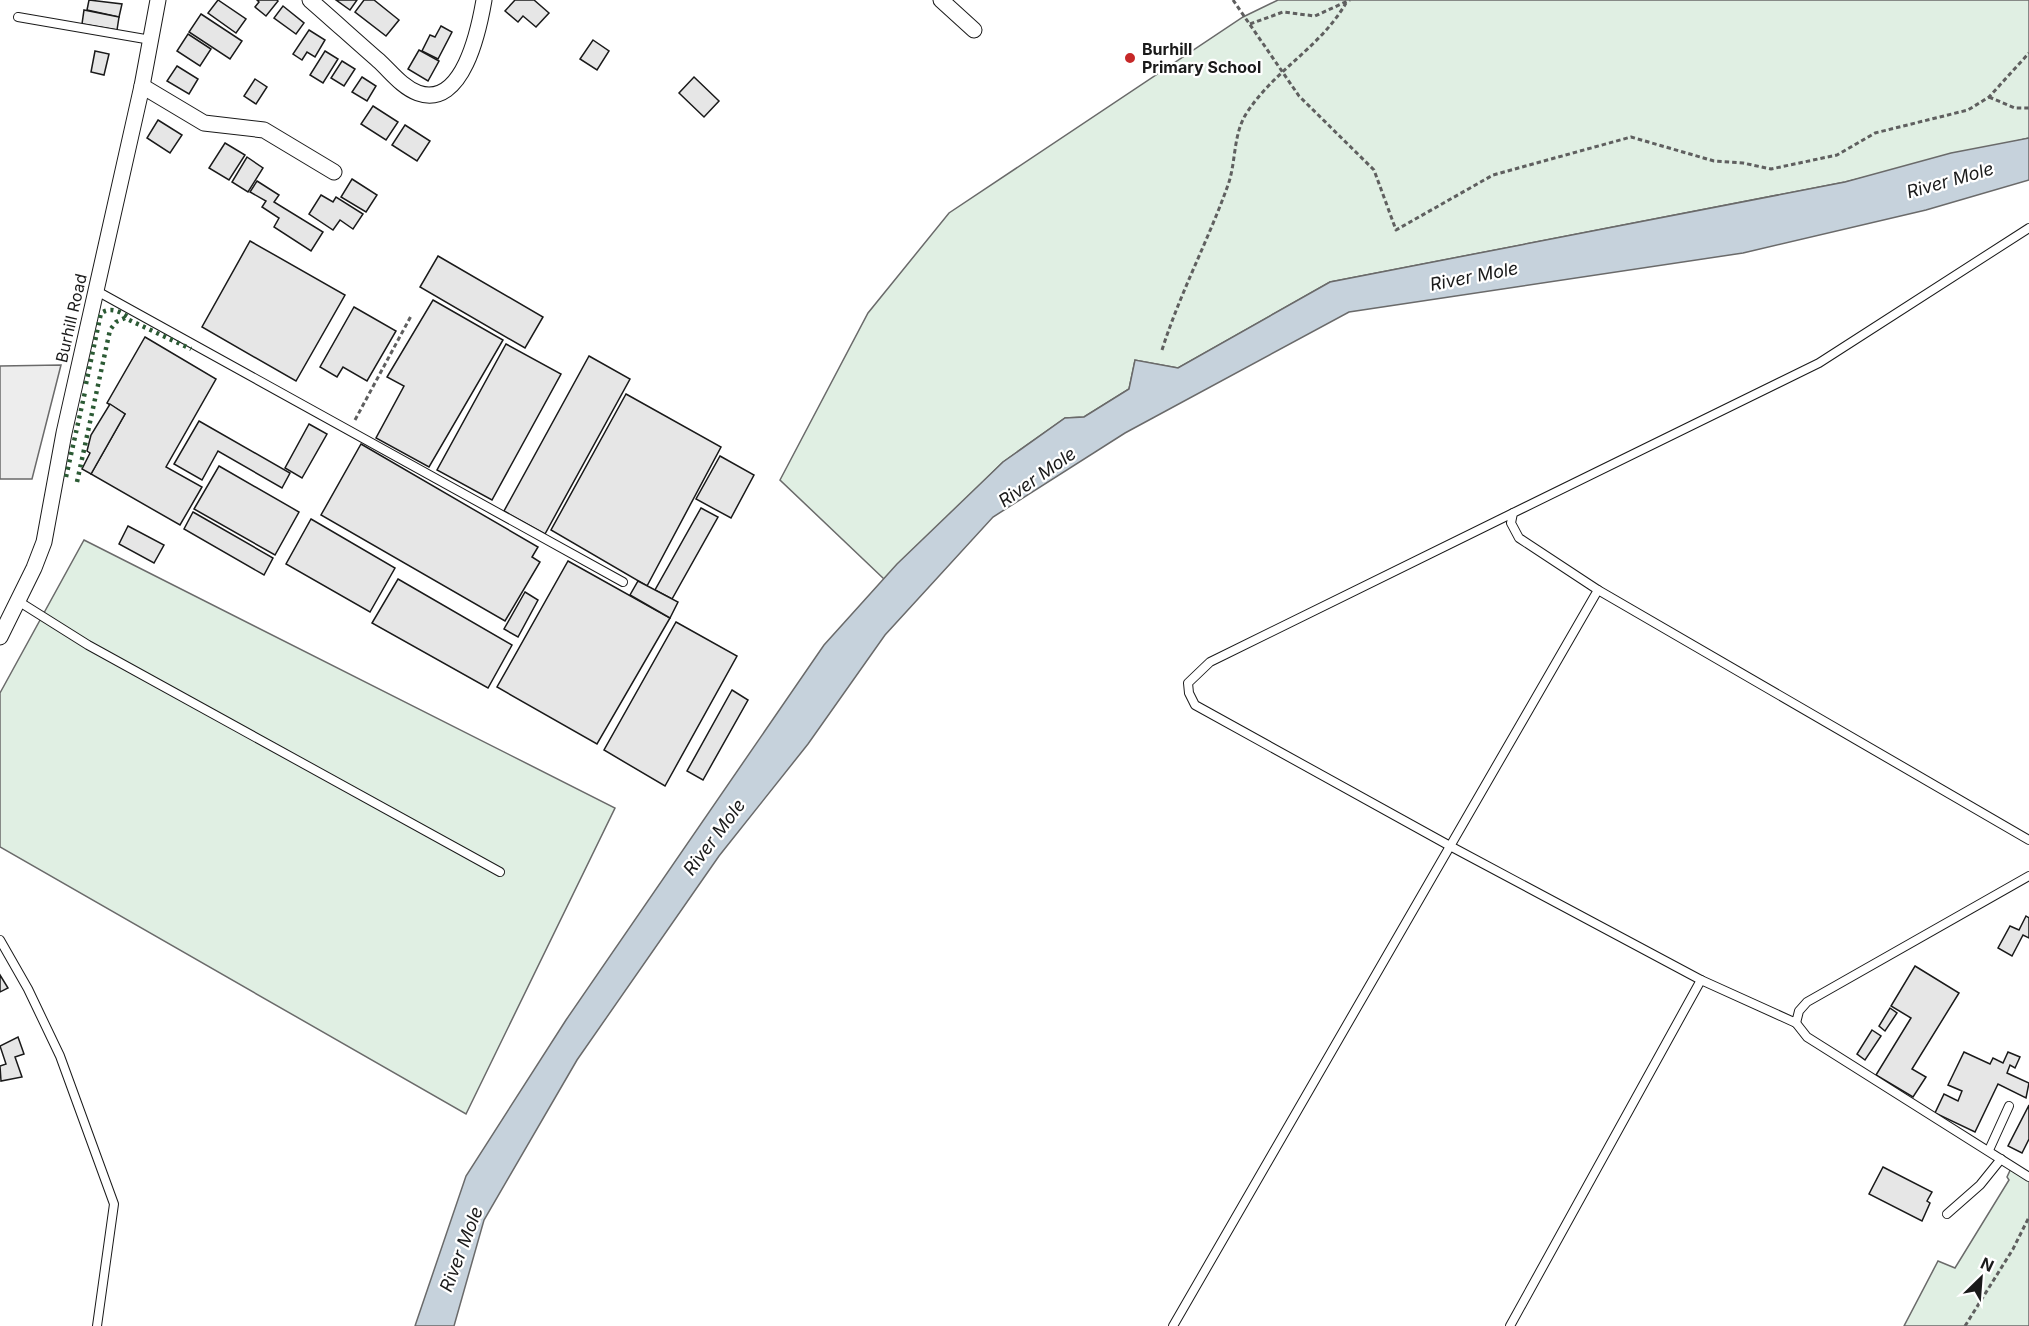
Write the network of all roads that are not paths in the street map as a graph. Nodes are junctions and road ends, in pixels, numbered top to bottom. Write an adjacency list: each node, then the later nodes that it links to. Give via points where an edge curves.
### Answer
1 (310, 0): 2 (street, via 399,81 418,93 434,95 453,85 475,46)
2 (484, 0)
3 (941, 0): 6 (street)
4 (159, 1): 7 (street, Burhill Road)
5 (18, 17): 7 (lane)
6 (974, 30)
7 (151, 40): 8 (street, Burhill Road)
8 (142, 86): 9 (street, via 204,123 264,130); 11 (street, Burhill Road)
9 (334, 172)
10 (2029, 228): 12 (lane, via 1820,363)
11 (95, 290): 13 (lane); 15 (street, Burhill Road, via 44,542)
12 (1513, 513): 14 (lane, via 1511,523 1520,538); 18 (lane, via 1210,662 1188,683 1195,705)
13 (623, 582)
14 (1598, 590): 17 (lane); 18 (lane)
15 (18, 601): 16 (street, Burhill Road); 19 (lane, via 88,645)
16 (0, 637)
17 (2029, 840)
18 (1449, 846): 22 (lane); 30 (lane)
19 (500, 872)
20 (2029, 876): 23 (lane, via 1807,1002)
21 (0, 940): 29 (lane, via 60,1056 114,1204)
22 (1701, 980): 23 (lane); 31 (lane)
23 (1796, 1023): 25 (lane, via 1807,1037 1869,1078)
24 (2009, 1106): 25 (lane)
25 (1989, 1150): 26 (lane)
26 (2001, 1159): 27 (lane); 28 (lane, via 1980,1185)
27 (2029, 1177)
28 (1947, 1214)
29 (97, 1326)
30 (1173, 1326)
31 (1510, 1326)

